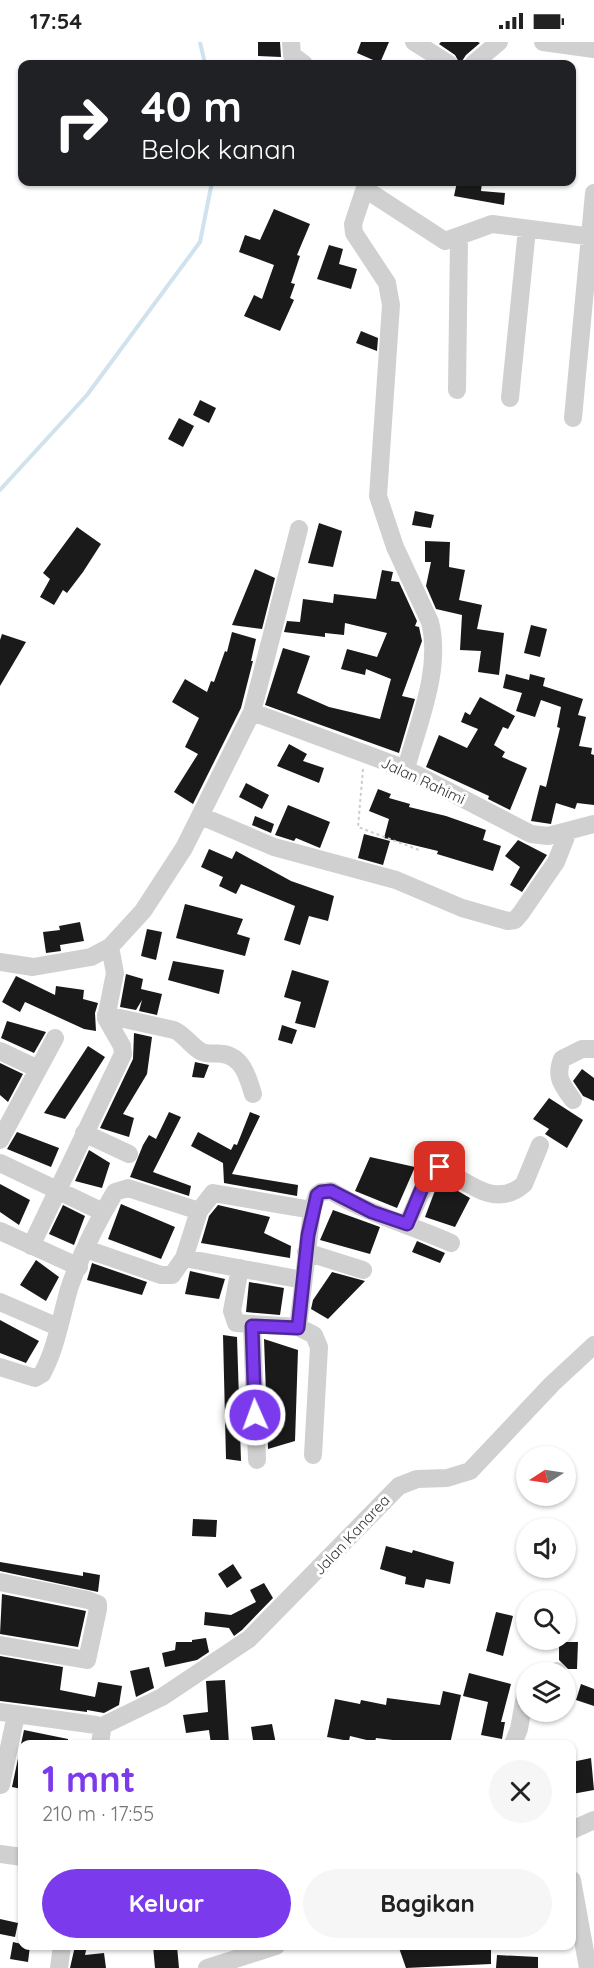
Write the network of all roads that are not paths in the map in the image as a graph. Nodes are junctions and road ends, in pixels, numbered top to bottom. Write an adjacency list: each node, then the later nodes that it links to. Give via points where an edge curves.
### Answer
1 (291, 42): 6 (street, via 292,55)
2 (414, 42): 7 (street)
3 (499, 42): 8 (street)
4 (543, 42): 5 (street)
5 (594, 49)
6 (299, 60)
7 (443, 60)
8 (478, 60)
9 (366, 186): 20 (street, via 353,224 354,233 387,283 391,305 378,496 391,538 434,636 435,657)
10 (367, 186): 14 (street, via 445,241)
11 (594, 193): 13 (street)
12 (527, 229): 13 (street); 14 (street, via 492,224); 16 (street)
13 (592, 237): 17 (street)
14 (459, 238): 15 (street)
15 (457, 390)
16 (510, 398)
17 (573, 418)
18 (299, 529): 19 (street)
19 (252, 712): 20 (street, Jalan Rahimi); 21 (street)
20 (406, 769): 23 (street, Jalan Rahimi, via 531,834)
21 (201, 816): 23 (street, via 274,848 396,880 462,908 508,921 518,917 551,870); 24 (street, via 143,911)
22 (594, 824): 23 (street, Jalan Rahimi)
23 (568, 832)
24 (110, 947): 25 (street, via 91,957 55,965 33,967); 26 (street, via 114,972)
25 (0, 962)
26 (106, 1015): 31 (street, via 174,1030 206,1054 228,1055 243,1067); 33 (street, via 123,1054)
27 (55, 1038): 30 (street)
28 (594, 1049): 32 (street, via 582,1049 562,1059 559,1080)
29 (0, 1051): 30 (street)
30 (38, 1069): 34 (street)
31 (253, 1094)
32 (573, 1100)
33 (84, 1133): 36 (street); 38 (street)
34 (0, 1140)
35 (540, 1145): 42 (street, via 524,1184 499,1194 485,1194 440,1167 432,1168)
36 (129, 1154)
37 (0, 1163): 38 (street)
38 (57, 1187): 41 (street); 45 (street)
39 (312, 1210): 40 (street, via 213,1193); 42 (street, via 317,1195 331,1191); 47 (street)
40 (199, 1211): 41 (street, via 123,1188 115,1192); 48 (street)
41 (103, 1212): 46 (street)
42 (407, 1224): 44 (street)
43 (0, 1231): 45 (street)
44 (451, 1243)
45 (31, 1246): 49 (street)
46 (86, 1249): 48 (street, via 166,1276 177,1272); 49 (street)
47 (306, 1252): 51 (street); 52 (street)
48 (184, 1258): 50 (street)
49 (79, 1267): 55 (street)
50 (240, 1268): 52 (street); 54 (street, via 232,1315 239,1325)
51 (363, 1270)
52 (303, 1280): 56 (street)
53 (0, 1302): 55 (street)
54 (252, 1326): 56 (street); 60 (street)
55 (58, 1327): 58 (street, via 39,1376)
56 (298, 1328): 59 (street, via 314,1335 319,1347)
57 (594, 1345): 65 (street, Jalan Kanarea, via 470,1471 447,1478 417,1479 399,1486 249,1639)
58 (0, 1367)
59 (313, 1455)
60 (257, 1460)
61 (0, 1582): 62 (street, via 88,1600 98,1604 98,1609 87,1660)
62 (0, 1646)
63 (8, 1713): 65 (street); 67 (street)
64 (520, 1722): 66 (street)
65 (100, 1736)
66 (515, 1740)
67 (1, 1785)
68 (594, 1820): 69 (street)
69 (576, 1828)
70 (576, 1831): 71 (street)
71 (594, 1835)
72 (0, 1854): 73 (street)
73 (18, 1856)
74 (576, 1902): 79 (street)
75 (61, 1950): 77 (street)
76 (263, 1950): 78 (street)
77 (59, 1968)
78 (207, 1968)
79 (588, 1968)

